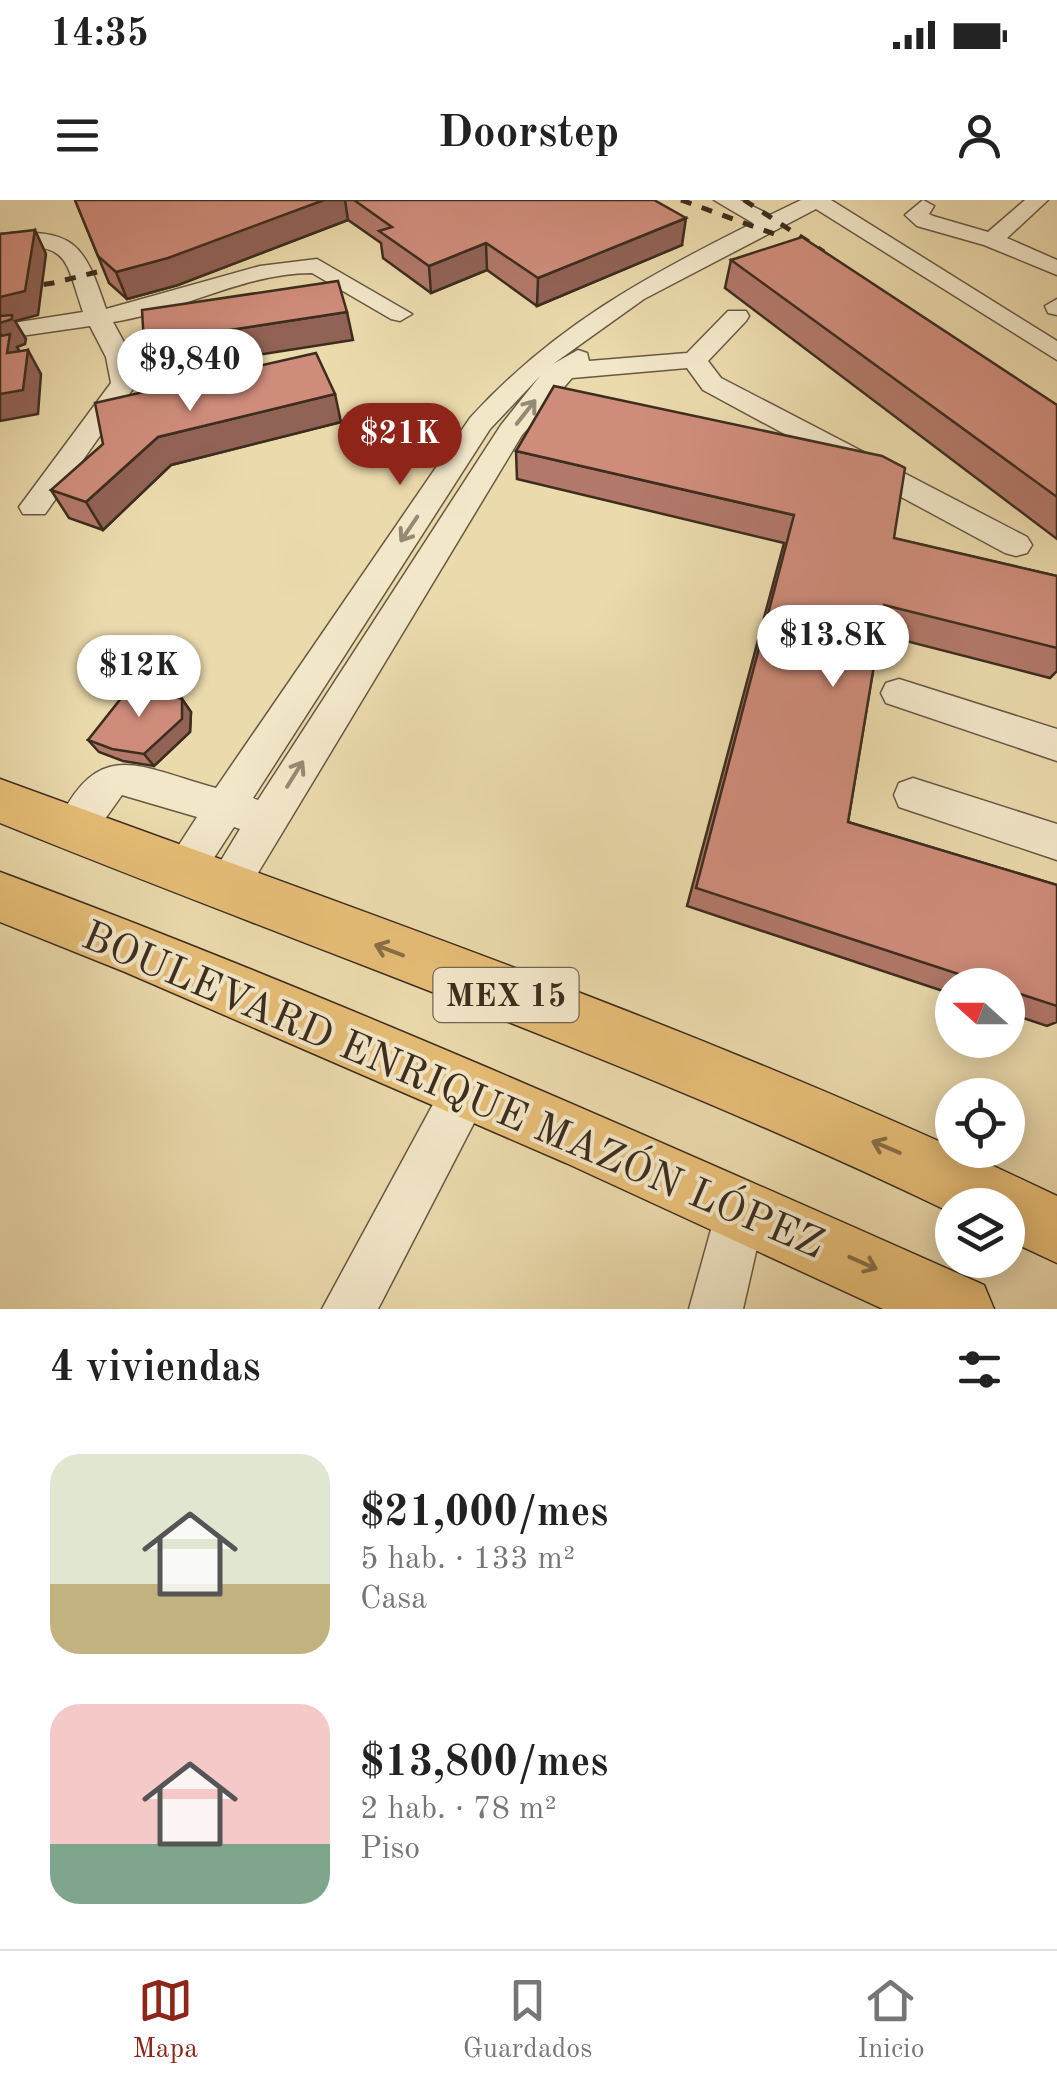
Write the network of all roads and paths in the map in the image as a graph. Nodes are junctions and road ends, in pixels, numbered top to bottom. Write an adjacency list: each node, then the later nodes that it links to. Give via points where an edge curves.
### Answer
1 (724, 200): 5 (street)
2 (817, 200): 5 (street); 15 (street)
3 (1038, 200): 6 (street)
4 (920, 203): 6 (street); 7 (street, via 916,215 925,221)
5 (769, 223): 9 (street)
6 (1010, 224): 7 (street)
7 (992, 240): 10 (street)
8 (0, 241): 13 (street, via 31,239 75,257)
9 (738, 242): 17 (street, via 723,260); 18 (street, via 650,284)
10 (1057, 268)
11 (400, 314): 13 (street, via 317,266 300,266)
12 (737, 316): 16 (street)
13 (97, 318): 14 (street); 19 (street, via 124,362 124,383)
14 (0, 332)
15 (1057, 352)
16 (694, 360): 17 (street); 20 (street, via 711,394)
17 (563, 372): 18 (street); 26 (street, one-way to 17, via 511,431)
18 (523, 373): 25 (street, one-way to 25, via 480,424)
19 (34, 507)
20 (1016, 546)
21 (899, 694): 22 (street)
22 (1057, 745)
23 (914, 795): 28 (street)
24 (0, 801): 27 (main road, MEX 15)
25 (224, 805): 26 (street); 27 (street, via 120,778); 29 (street)
26 (267, 820): 29 (street)
27 (74, 830): 29 (main road, MEX 15)
28 (1057, 842)
29 (205, 879): 32 (main road, MEX 15, one-way to 29, via 712,1074)
30 (6, 909): 31 (main road, BOULEVARD ENRIQUE MAZÓN LÓPEZ / MEX 15, via 140,951)
31 (467, 1090): 33 (main road, BOULEVARD ENRIQUE MAZÓN LÓPEZ / MEX 15); 36 (street)
32 (971, 1188)
33 (740, 1208): 37 (street); 38 (main road, BOULEVARD ENRIQUE MAZÓN LÓPEZ / MEX 15, one-way to 38)
34 (1025, 1215): 35 (main road, MEX 15)
35 (1057, 1230)
36 (350, 1309)
37 (716, 1309)
38 (960, 1309)

